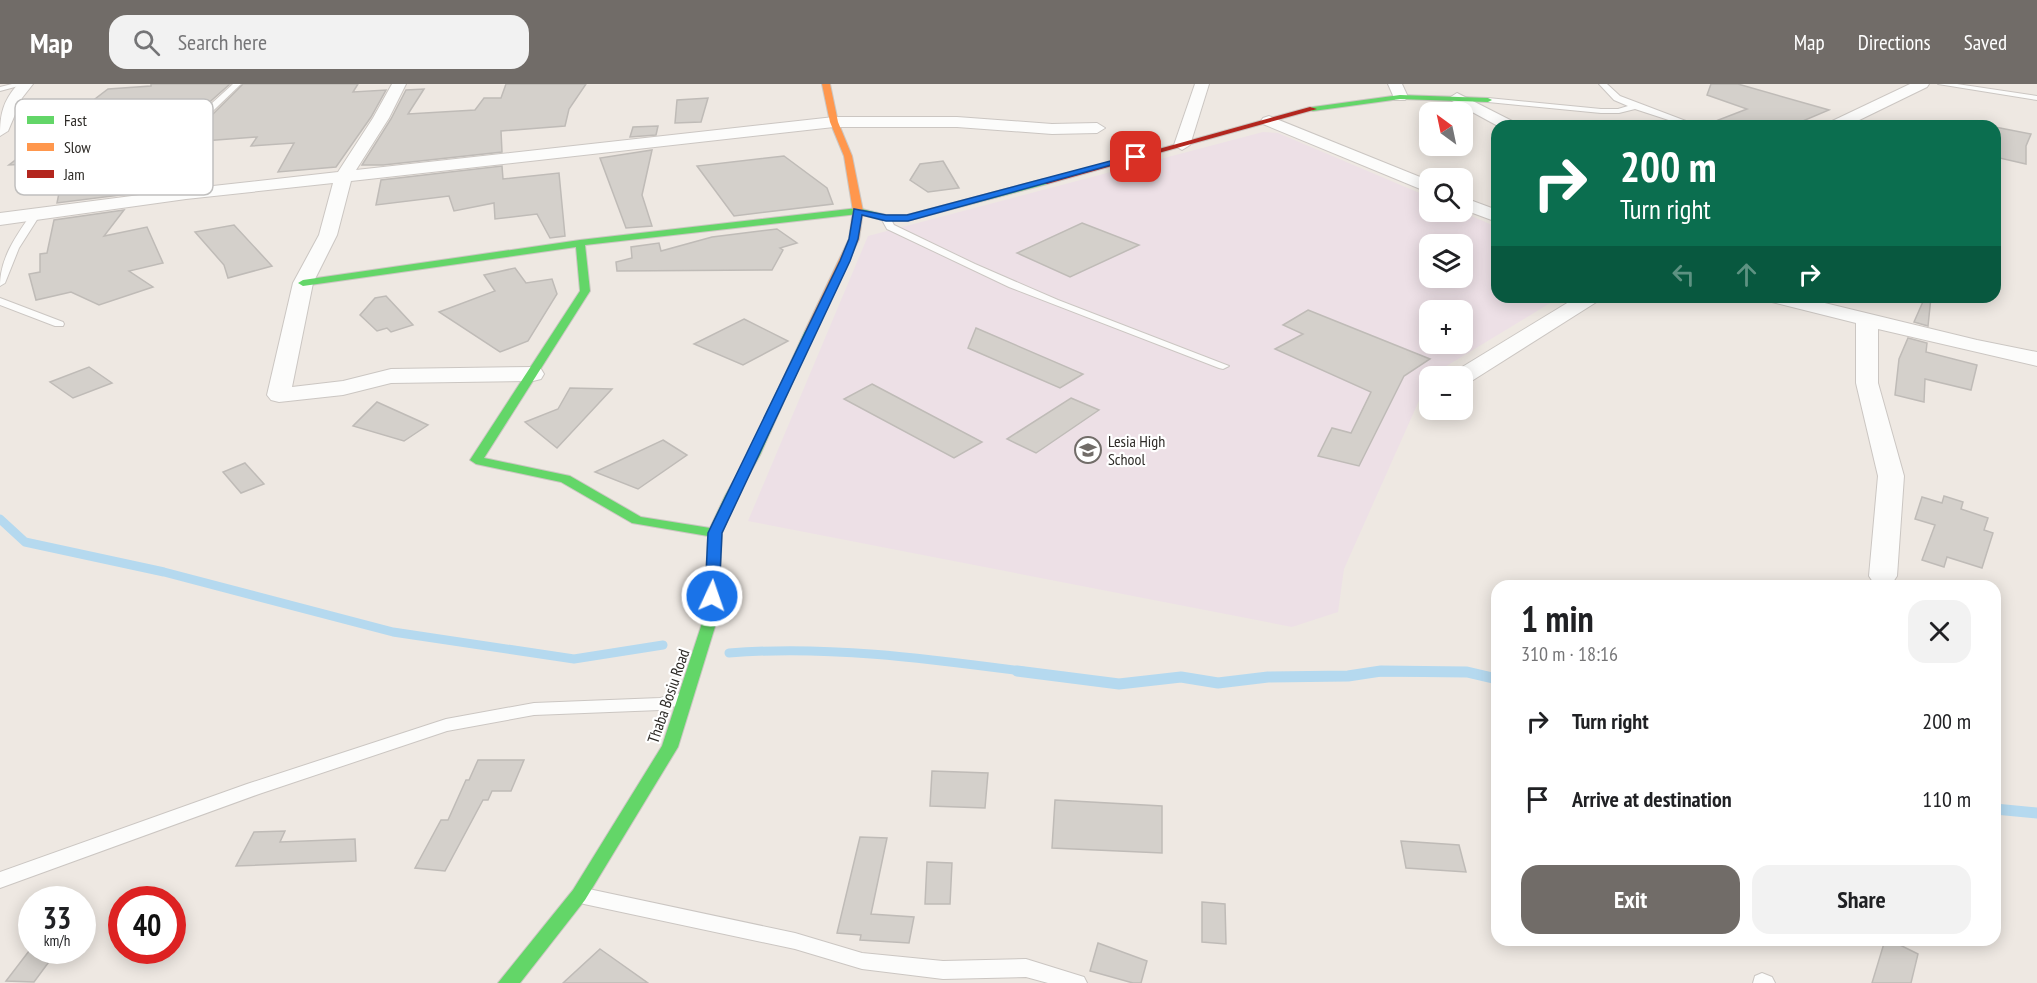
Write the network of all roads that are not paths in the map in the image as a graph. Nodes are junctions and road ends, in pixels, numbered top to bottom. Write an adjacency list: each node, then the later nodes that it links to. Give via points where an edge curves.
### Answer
1 (24, 84): 9 (lane); 22 (street)
2 (237, 84): 14 (lane)
3 (399, 84): 24 (street)
4 (826, 84): 20 (street, Thaba Bosiu Road)
5 (1202, 84): 23 (street)
6 (1604, 84): 15 (lane, via 1617,98)
7 (1922, 84): 18 (street)
8 (1942, 84): 11 (lane)
9 (0, 89)
10 (1398, 90): 12 (street); 19 (street)
11 (2037, 98)
12 (1457, 99): 13 (street); 16 (street)
13 (1488, 100): 15 (lane, via 1601,111)
14 (213, 106)
15 (1635, 106): 17 (lane)
16 (1498, 120)
17 (1677, 120)
18 (1847, 120)
19 (1269, 121): 23 (street); 25 (street)
20 (834, 122): 21 (street); 24 (street); 29 (street, Thaba Bosiu Road, via 848,156)
21 (1097, 128)
22 (0, 131)
23 (1182, 145): 32 (street, via 908,218)
24 (343, 177): 26 (street); 36 (street, via 328,235)
25 (1419, 183)
26 (213, 191)
27 (181, 195): 31 (street)
28 (1473, 206): 30 (street)
29 (858, 211): 32 (street); 34 (street); 46 (street, Thaba Bosiu Road, via 854,239 845,261)
30 (1491, 214)
31 (35, 215): 33 (street); 35 (lane, via 14,248)
32 (886, 218): 43 (lane, via 890,227 1008,284)
33 (0, 219)
34 (580, 243): 36 (street); 45 (street, via 585,291)
35 (0, 283)
36 (303, 283): 45 (street, via 279,395 343,388 391,376)
37 (0, 301): 41 (lane)
38 (1581, 303): 44 (street)
39 (1800, 303): 40 (street)
40 (1867, 319): 42 (street); 47 (street, via 1867,383 1891,476)
41 (59, 324)
42 (2037, 359)
43 (1223, 366)
44 (1473, 370)
45 (533, 374): 46 (street, via 476,460 565,479 637,520)
46 (715, 533): 48 (street, Thaba Bosiu Road, via 711,617)
47 (1883, 576)
48 (687, 698): 49 (lane, via 660,704 534,709 446,725); 50 (street, Thaba Bosiu Road, via 670,747)
49 (0, 880)
50 (579, 895): 51 (street, Thaba Bosiu Road); 52 (lane, via 795,941 862,962 943,970 1026,968)
51 (508, 983)
52 (1077, 983)

